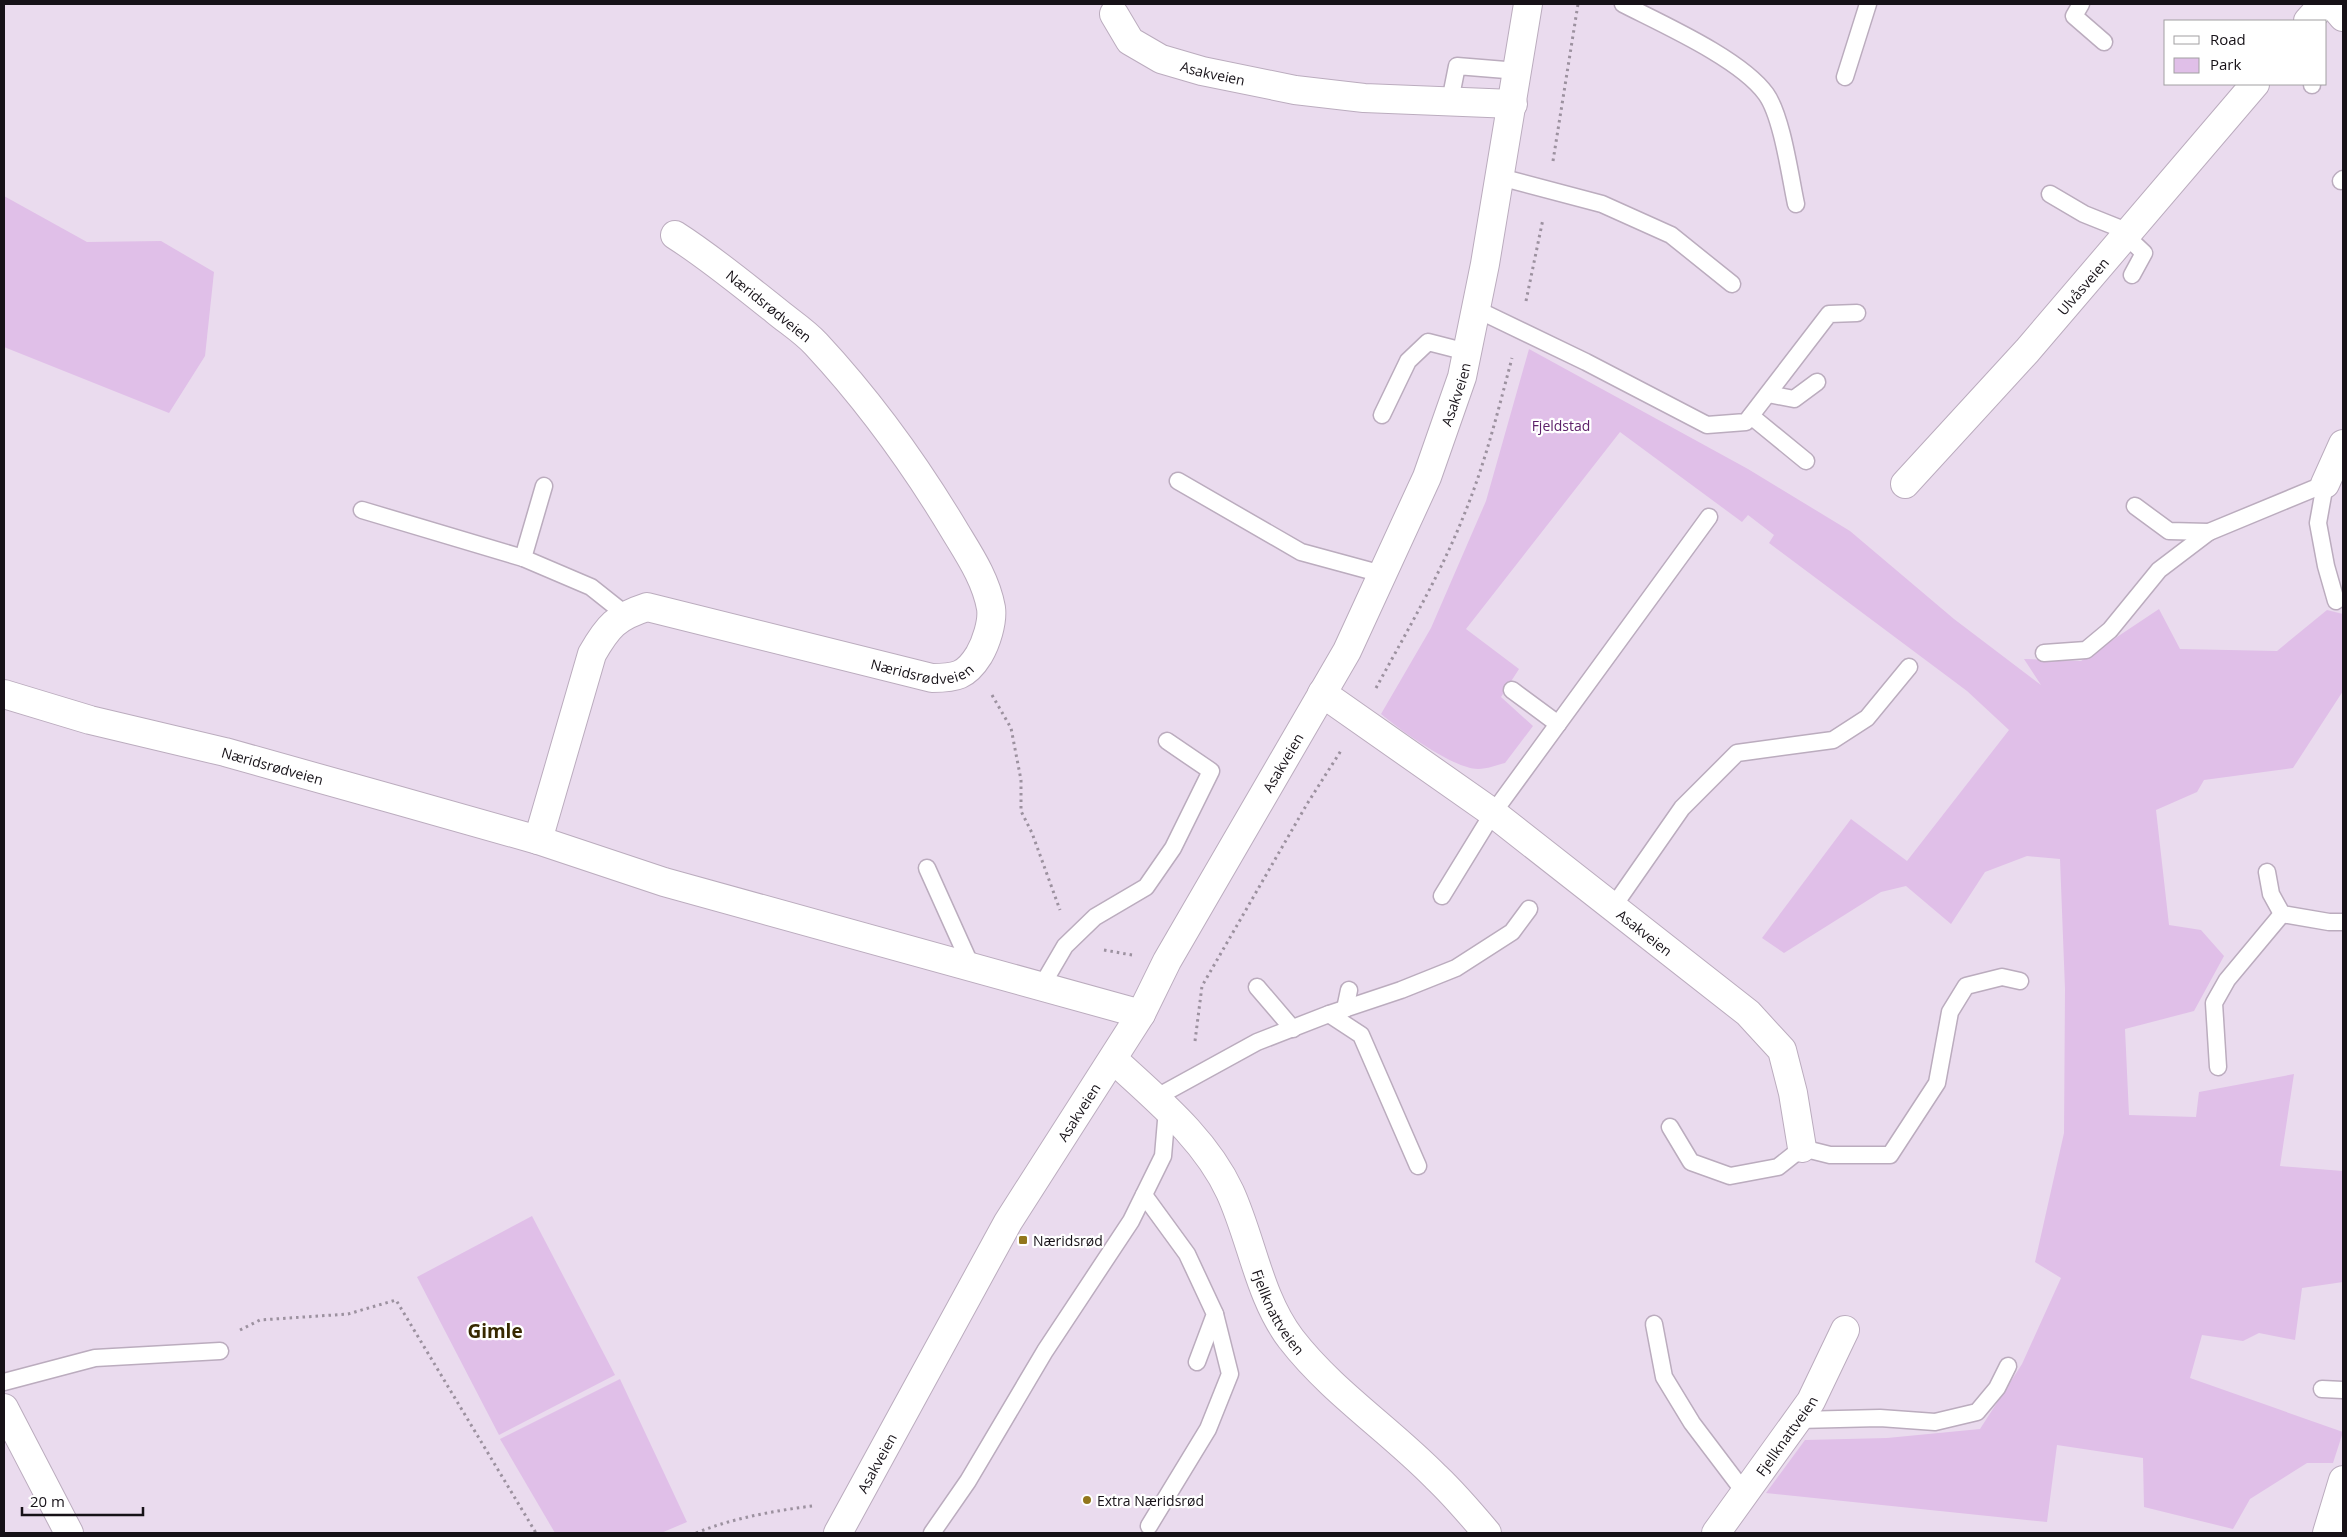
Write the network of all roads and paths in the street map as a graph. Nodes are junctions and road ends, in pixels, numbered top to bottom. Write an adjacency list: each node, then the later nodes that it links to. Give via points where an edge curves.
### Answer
1 (1528, 4): 11 (street, Asakveien)
2 (1624, 4): 18 (lane, via 1737,66 1766,94 1780,128)
3 (1868, 4): 12 (lane)
4 (2081, 4): 10 (lane, via 2074,16)
5 (2323, 4): 9 (street)
6 (2332, 4): 8 (street)
7 (1114, 14): 14 (street, Asakveien, via 1130,41 1162,59 1202,71 1295,90 1364,98)
8 (2343, 17)
9 (2309, 20)
10 (2104, 42)
11 (1518, 71): 14 (lane, via 1457,66); 15 (street, Asakveien)
12 (1845, 77)
13 (2254, 85): 19 (street, Ulvåsveien)
14 (1450, 101): 15 (street, Asakveien)
15 (1512, 104): 16 (street, Asakveien)
16 (1500, 176): 22 (lane, via 1602,204 1670,235); 23 (street, Asakveien)
17 (2050, 194): 19 (lane)
18 (1796, 204)
19 (2127, 234): 21 (lane, via 2144,253); 33 (street, Ulvåsveien, via 2027,351)
20 (675, 235): 46 (street, Næridsrødveien, via 708,256 814,342 852,384 933,494 986,587 992,610 986,644)
21 (2132, 275)
22 (1732, 284)
23 (1476, 309): 25 (street, Asakveien); 29 (lane, via 1707,426 1746,422)
24 (1857, 314): 27 (lane, via 1829,314)
25 (1467, 352): 28 (lane, via 1428,342 1408,361); 41 (street, Asakveien, via 1462,377 1427,477)
26 (1817, 382): 27 (lane, via 1794,399)
27 (1768, 394): 29 (lane)
28 (1382, 415)
29 (1751, 416): 31 (lane)
30 (2343, 444): 34 (street)
31 (1806, 461)
32 (1178, 481): 41 (lane, via 1301,552)
33 (1905, 484)
34 (2325, 484): 39 (lane); 42 (lane, via 2318,523)
35 (544, 486): 40 (lane)
36 (2135, 506): 39 (lane, via 2169,531)
37 (362, 510): 40 (lane)
38 (1709, 518): 50 (lane)
39 (2208, 532): 44 (lane, via 2159,570 2110,630 2086,650)
40 (523, 558): 43 (lane, via 591,587)
41 (1382, 574): 48 (street, Asakveien, via 1347,651)
42 (2336, 601)
43 (625, 614): 46 (street, Næridsrødveien, via 647,607 932,678 953,678); 54 (street, Næridsrødveien, via 605,631 592,654)
44 (2044, 654)
45 (1909, 667): 58 (lane, via 1866,718 1834,740 1737,753 1682,808)
46 (971, 668): 62 (path, via 994,697 1010,728 1021,780 1021,811 1032,833)
47 (1512, 690): 50 (lane)
48 (1322, 693): 53 (street, Asakveien); 63 (street, Asakveien)
49 (4, 694): 54 (street, Næridsrødveien)
50 (1558, 724): 53 (lane)
51 (1167, 741): 62 (lane, via 1211,771 1173,848 1146,887 1095,917)
52 (1346, 742): 66 (path)
53 (1493, 813): 57 (lane); 58 (street, Asakveien)
54 (538, 840): 64 (street, Næridsrødveien, via 664,882)
55 (927, 868): 64 (lane)
56 (2266, 872): 60 (lane, via 2271,894)
57 (1442, 896)
58 (1613, 907): 79 (street, Asakveien, via 1748,1013 1782,1050)
59 (1529, 908): 70 (lane, via 1512,932 1456,968)
60 (2282, 914): 61 (lane); 75 (lane, via 2227,980 2214,1002)
61 (2343, 922)
62 (1070, 942): 63 (path, via 1077,946); 67 (lane)
63 (1167, 961): 66 (path); 71 (street, Asakveien)
64 (972, 968): 67 (street, Næridsrødveien)
65 (2020, 981): 79 (lane, via 2002,977 1966,986 1950,1012 1937,1083 1890,1155 1830,1155)
66 (1202, 986): 76 (path)
67 (1041, 987): 71 (street, Næridsrødveien)
68 (1257, 987): 73 (lane)
69 (1349, 990): 70 (lane)
70 (1345, 1009): 72 (lane)
71 (1141, 1014): 74 (street, Asakveien)
72 (1329, 1014): 73 (lane); 80 (lane, via 1361,1035)
73 (1293, 1029): 76 (lane, via 1257,1042)
74 (1113, 1059): 77 (street, Fjellknattveien); 100 (street, Asakveien, via 1008,1222)
75 (2218, 1067)
76 (1190, 1079): 77 (lane)
77 (1161, 1103): 81 (lane, via 1163,1156); 102 (street, Fjellknattveien, via 1206,1152 1230,1191 1273,1310 1290,1338 1326,1379 1436,1477)
78 (1670, 1127): 79 (lane, via 1691,1162 1730,1176 1778,1167)
79 (1802, 1148)
80 (1418, 1166)
81 (1144, 1195): 82 (lane, via 1187,1254); 101 (lane, via 1131,1221 1045,1351 968,1482)
82 (1216, 1314): 86 (lane); 96 (lane, via 1230,1374 1208,1428)
83 (1654, 1324): 94 (lane, via 1664,1377 1692,1423)
84 (1845, 1330): 92 (street, Fjellknattveien, via 1811,1401)
85 (220, 1351): 88 (lane, via 95,1358); 98 (path, via 235,1332 260,1320 348,1314 396,1300)
86 (1197, 1362)
87 (2008, 1366): 92 (lane, via 1977,1412 1935,1422 1880,1418)
88 (4, 1382)
89 (2322, 1390): 90 (lane)
90 (2343, 1390)
91 (4, 1408): 97 (street)
92 (1798, 1420): 94 (street, Fjellknattveien)
93 (2343, 1480): 104 (street)
94 (1746, 1493): 103 (street, Fjellknattveien)
95 (815, 1506): 99 (path, via 721,1523)
96 (1149, 1526)
97 (69, 1533)
98 (536, 1533)
99 (696, 1533)
100 (838, 1533)
101 (932, 1533)
102 (1487, 1533)
103 (1716, 1533)
104 (2327, 1533)

